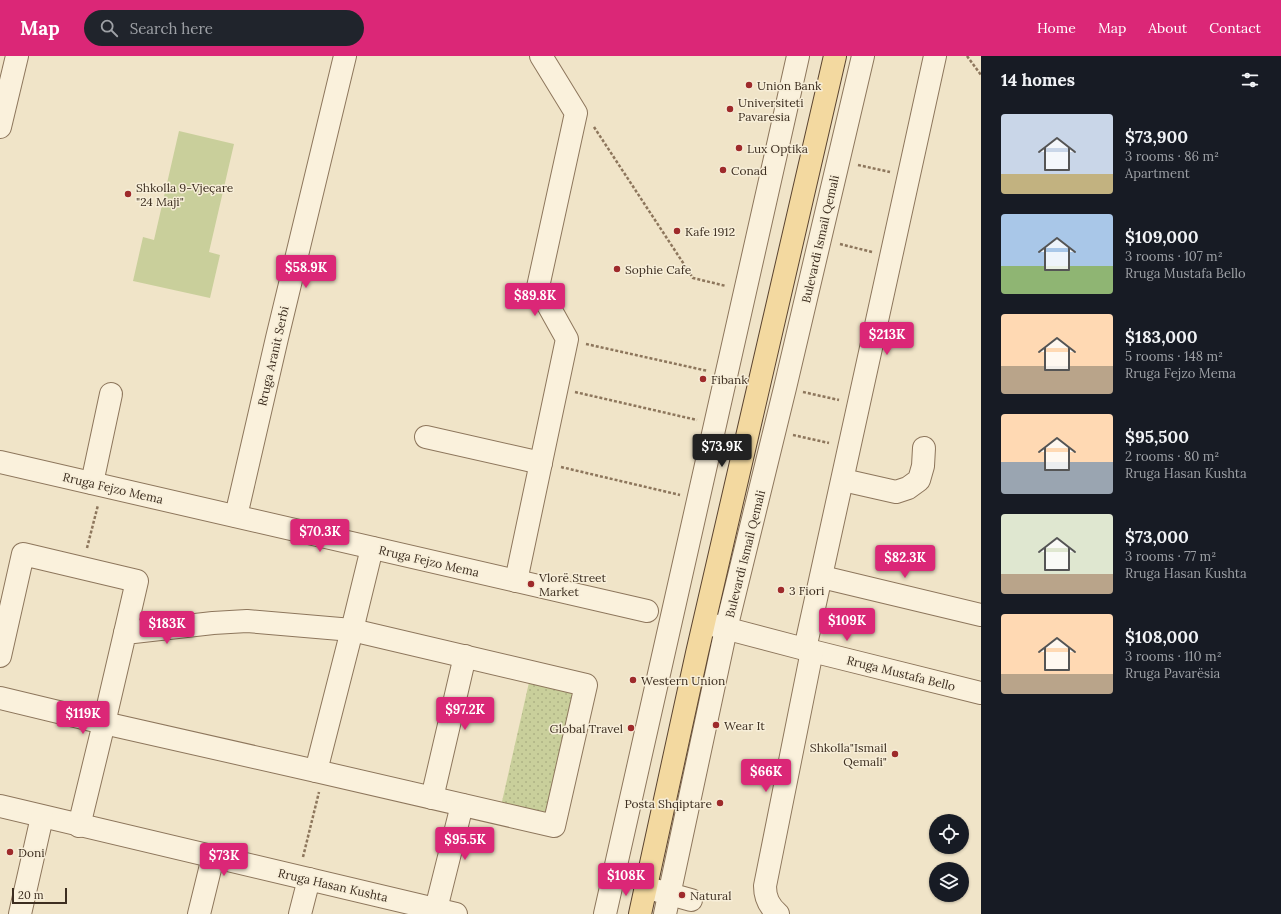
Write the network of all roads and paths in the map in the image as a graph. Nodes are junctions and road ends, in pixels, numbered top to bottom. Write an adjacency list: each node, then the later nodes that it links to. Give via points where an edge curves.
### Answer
1 (345, 56): 29 (street, Rruga Aranit Serbi)
2 (542, 56): 10 (street)
3 (798, 56): 16 (street)
4 (835, 56): 36 (main road, Bulevardi Ismail Qemali)
5 (863, 56): 12 (street, Bulevardi Ismail Qemali)
6 (935, 56): 13 (street)
7 (967, 56): 9 (path)
8 (11, 59): 11 (street)
9 (981, 75)
10 (576, 113): 16 (path, via 588,118 693,278); 17 (street, via 538,287 567,339)
11 (0, 127)
12 (838, 160): 13 (path); 14 (street, Bulevardi Ismail Qemali)
13 (909, 176): 15 (street)
14 (820, 240): 15 (path); 20 (street, Bulevardi Ismail Qemali)
15 (891, 256): 22 (street)
16 (746, 290): 19 (street)
17 (556, 388): 19 (path); 25 (street)
18 (111, 394): 27 (street)
19 (716, 425): 28 (street)
20 (775, 430): 22 (path); 37 (street, Bulevardi Ismail Qemali)
21 (426, 437): 25 (street)
22 (850, 448): 26 (street)
23 (924, 448): 26 (street, via 919,480 908,488 896,492)
24 (0, 462): 27 (street, Rruga Fejzo Mema)
25 (541, 463): 28 (path); 33 (street)
26 (843, 480): 32 (street)
27 (97, 484): 29 (street, Rruga Fejzo Mema); 31 (path)
28 (698, 500): 61 (street)
29 (236, 516): 30 (street, Rruga Fejzo Mema)
30 (372, 548): 33 (street, Rruga Fejzo Mema); 38 (street)
31 (82, 568): 39 (street, via 137,581); 41 (street, via 23,554)
32 (822, 577): 35 (street); 40 (street)
33 (516, 581): 34 (street, Rruga Fejzo Mema)
34 (647, 611)
35 (981, 615)
36 (704, 623): 37 (street, Rruga Mustafa Bello); 54 (main road, Bulevardi Ismail Qemali)
37 (726, 629): 40 (street, Rruga Mustafa Bello); 56 (street, Bulevardi Ismail Qemali)
38 (352, 630): 39 (street, via 247,621); 42 (street); 46 (street)
39 (125, 633): 45 (street)
40 (808, 650): 43 (street, Rruga Mustafa Bello); 63 (street, via 765,886 765,896)
41 (0, 656)
42 (465, 656): 47 (street); 48 (street, via 586,685 554,826)
43 (981, 692)
44 (0, 698): 45 (street)
45 (104, 723): 46 (street); 51 (street)
46 (320, 772): 47 (street); 53 (path)
47 (432, 798): 48 (street)
48 (462, 805): 57 (street)
49 (0, 806): 50 (street, Rruga Hasan Kushta)
50 (42, 817): 51 (street, Rruga Hasan Kushta); 58 (street)
51 (80, 826): 52 (street, Rruga Hasan Kushta)
52 (213, 857): 53 (street, Rruga Hasan Kushta); 59 (street)
53 (304, 878): 57 (street, Rruga Hasan Kushta); 60 (street)
54 (646, 888): 56 (street); 62 (main road, Bulevardi Ismail Qemali)
55 (691, 900): 56 (street)
56 (667, 904)
57 (450, 913)
58 (20, 914)
59 (199, 914)
60 (300, 914)
61 (605, 914)
62 (640, 914)
63 (778, 914)

